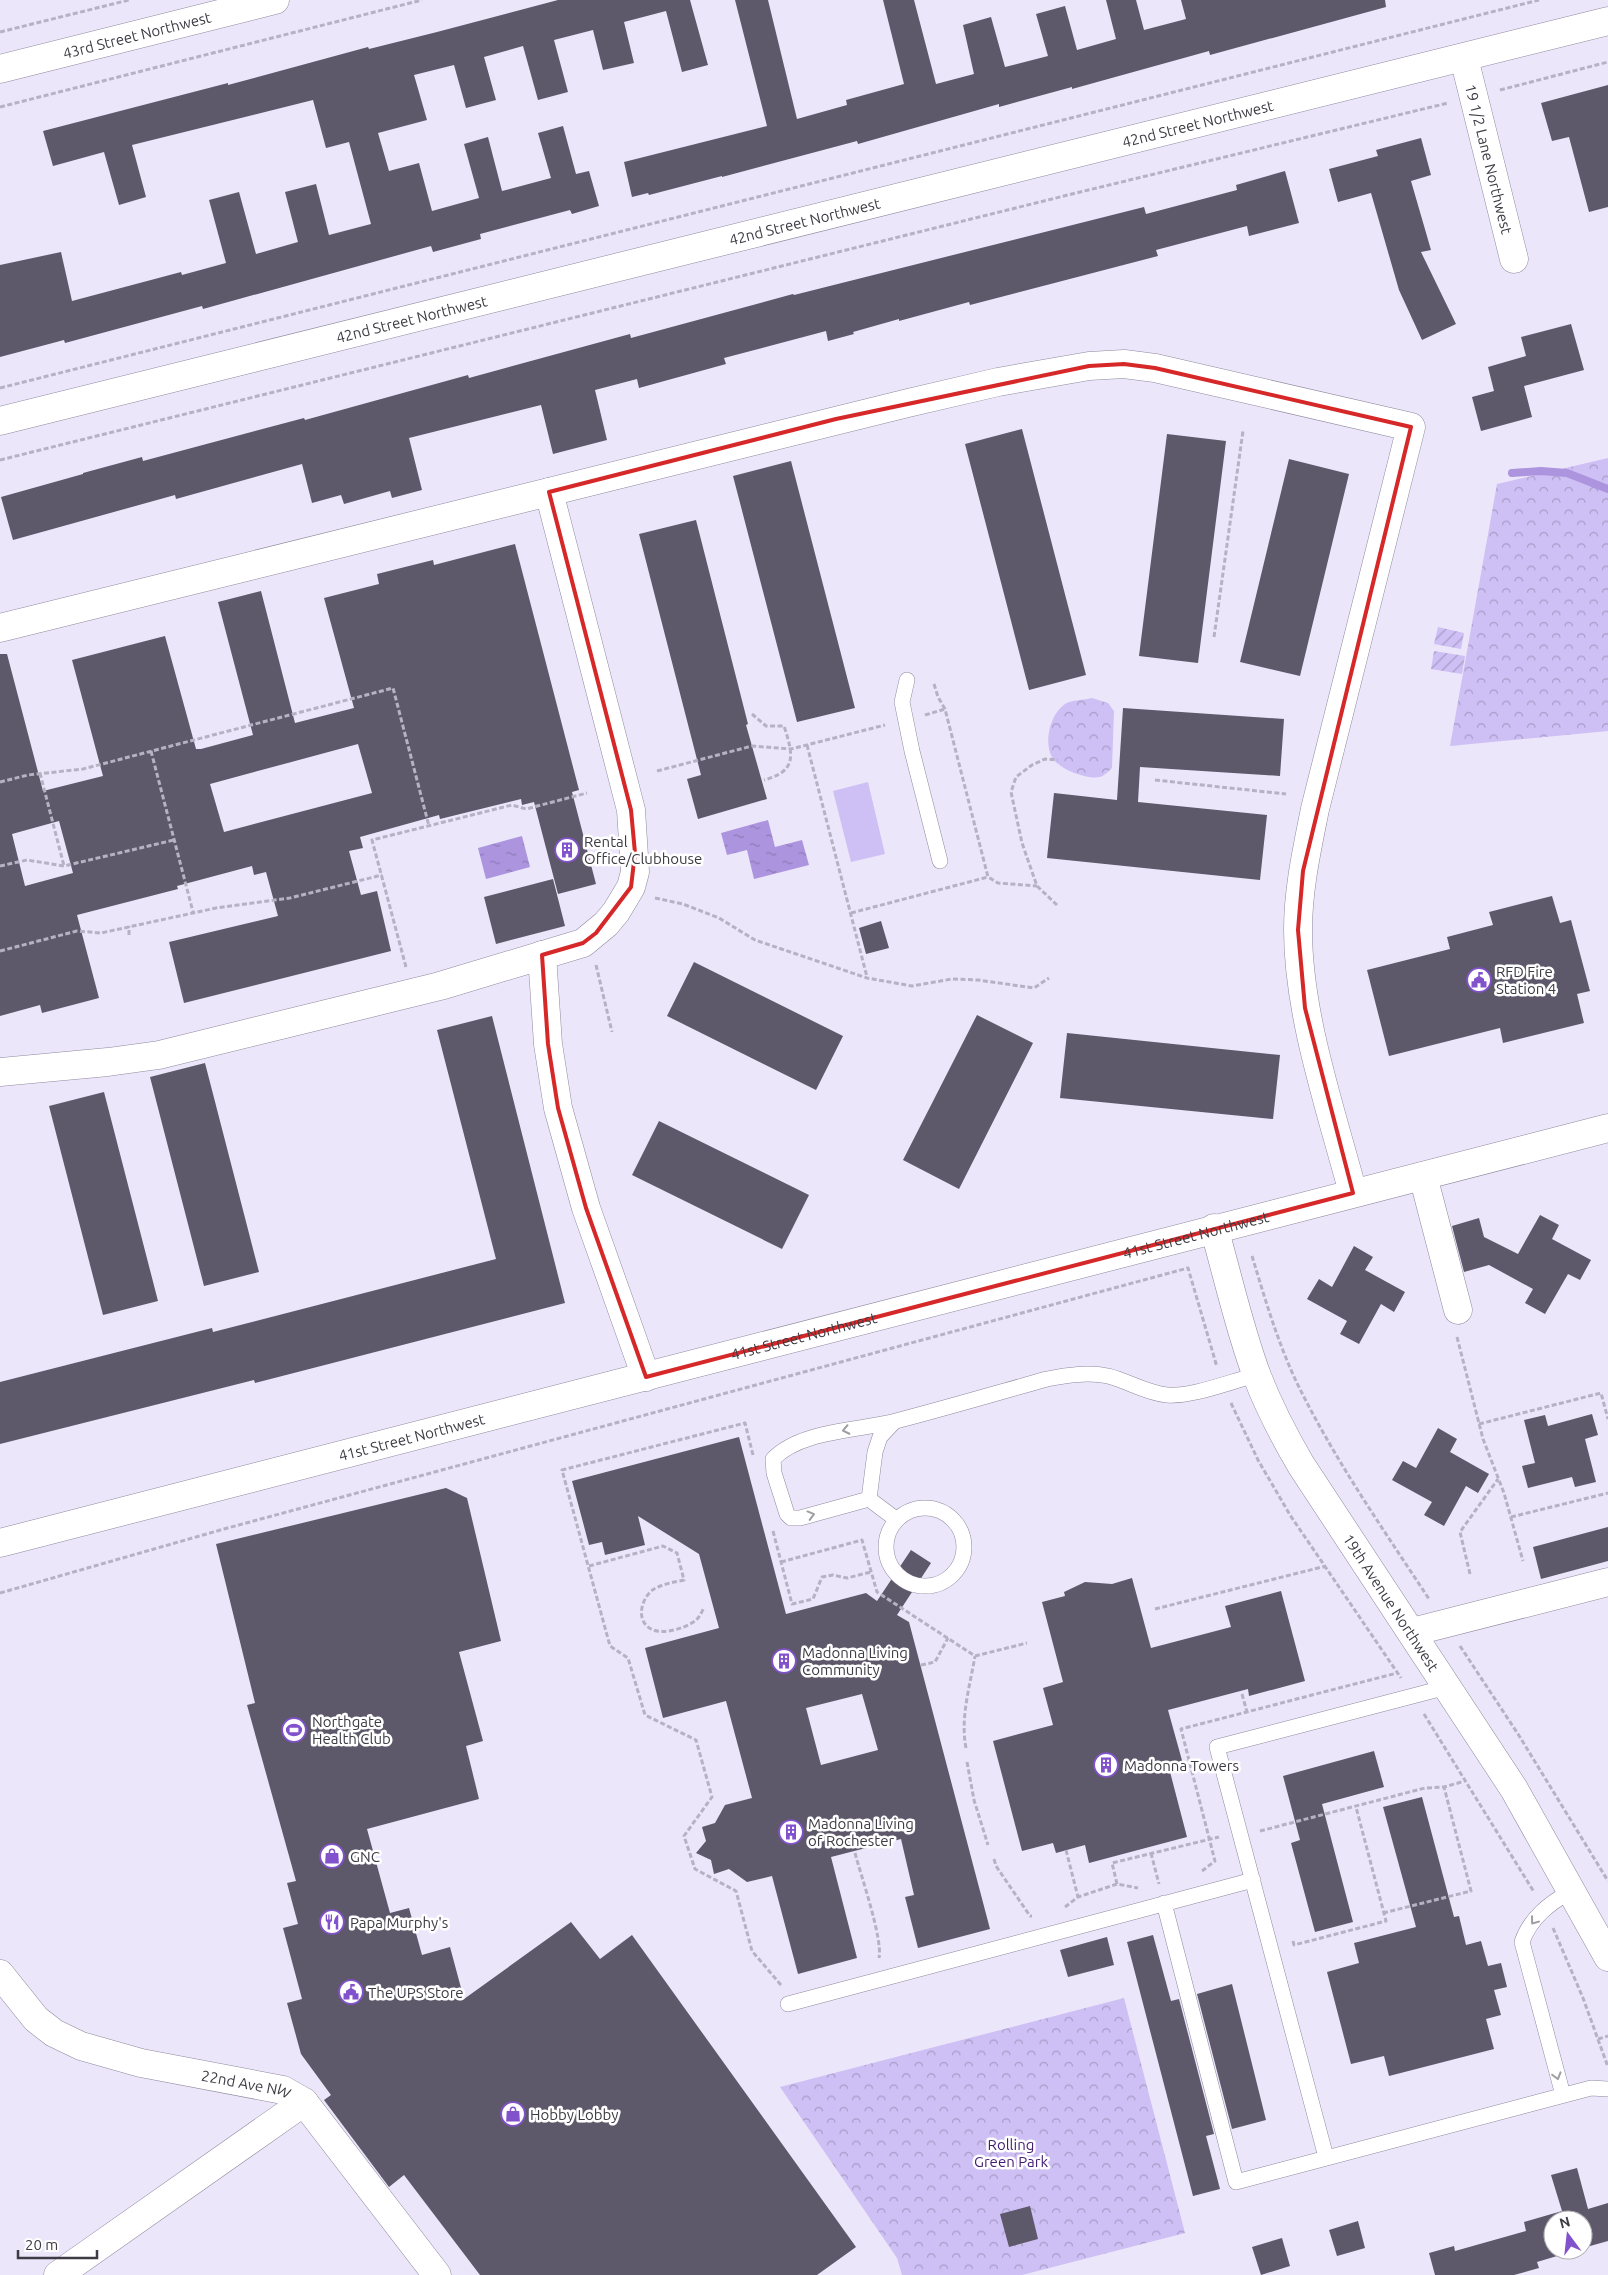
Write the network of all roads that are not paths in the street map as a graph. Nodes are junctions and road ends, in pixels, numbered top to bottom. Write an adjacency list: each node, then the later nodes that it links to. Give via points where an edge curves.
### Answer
1 (275, 0): 4 (street, 43rd Street Northwest)
2 (1608, 21): 3 (street, 42nd Street Northwest)
3 (1464, 58): 5 (street, 19 1/2 Lane Northwest); 6 (street, 42nd Street Northwest)
4 (0, 69)
5 (1514, 259)
6 (0, 421)
7 (549, 492): 8 (street); 11 (street, via 625,781 631,810 635,872 631,888 616,912 596,934 583,942); 15 (street, via 854,415 998,382 1089,366 1124,364 1156,368 1412,426 1302,870 1298,930 1305,1008)
8 (0, 628)
9 (907, 680): 10 (lane, via 902,702)
10 (940, 861)
11 (542, 955): 12 (street, via 440,986 159,1055); 19 (street, via 548,1044 558,1108 586,1208)
12 (0, 1072)
13 (1608, 1128): 14 (street, 41st Street Northwest)
14 (1422, 1176): 15 (street, 41st Street Northwest); 17 (street)
15 (1353, 1193): 16 (street, 41st Street Northwest)
16 (1214, 1228): 18 (street, 19th Avenue Northwest); 19 (street, 41st Street Northwest)
17 (1458, 1310)
18 (1257, 1374): 20 (lane, via 1168,1395 1110,1376 1069,1375); 25 (street, 19th Avenue Northwest, via 1300,1465)
19 (646, 1377): 23 (street, 41st Street Northwest)
20 (894, 1422): 21 (lane, via 880,1437 875,1452); 21 (lane, one-way to 21, via 796,1443 773,1459 774,1473 791,1518)
21 (869, 1499): 22 (lane)
22 (897, 1520): 22 (lane, via 887,1538 886,1548 889,1560 904,1580 928,1586 956,1571 964,1553 964,1543 954,1520 945,1513 927,1508 908,1512)
23 (0, 1543)
24 (1608, 1582): 25 (street)
25 (1412, 1632): 26 (street, 19th Avenue Northwest)
26 (1447, 1687): 27 (lane, via 1217,1747); 28 (street, 19th Avenue Northwest, via 1514,1789)
27 (1253, 1880): 29 (lane); 36 (lane)
28 (1571, 1891): 30 (street, 19th Avenue Northwest); 34 (lane, one-way to 34, via 1543,1909 1525,1932 1522,1942)
29 (1164, 1904): 32 (lane); 36 (lane, via 1236,2182)
30 (1608, 1957)
31 (0, 1974): 35 (street, 22nd Ave NW, via 36,2019 54,2033 81,2046 141,2063 283,2090)
32 (787, 1997)
33 (1608, 2089): 34 (lane, via 1591,2088)
34 (1563, 2095): 36 (lane)
35 (304, 2102): 37 (street); 38 (street, 22nd Ave NW)
36 (1326, 2157)
37 (58, 2275)
38 (437, 2275)

